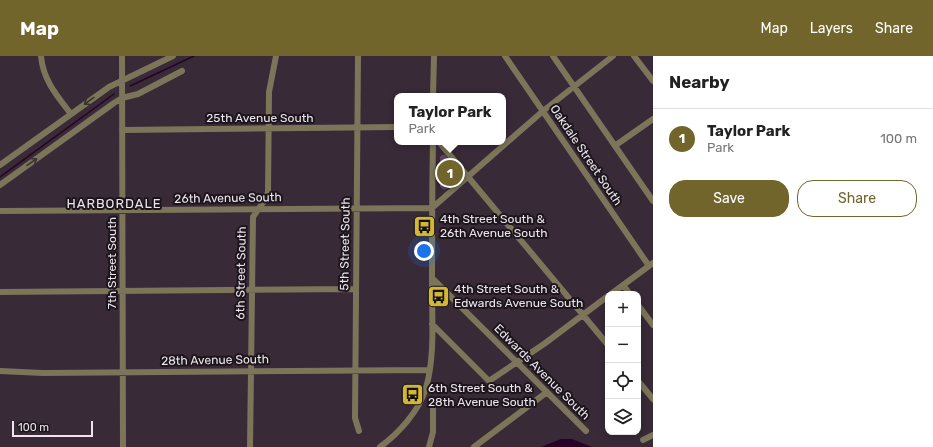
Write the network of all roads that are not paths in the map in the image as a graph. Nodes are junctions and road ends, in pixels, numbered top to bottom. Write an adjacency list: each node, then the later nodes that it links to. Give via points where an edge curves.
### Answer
1 (41, 56): 18 (street, via 44,74 51,88)
2 (122, 56): 12 (street, 7th Street South)
3 (173, 56): 12 (street)
4 (276, 56): 20 (street, 6th Street South)
5 (358, 56): 21 (street, 5th Street South)
6 (434, 56): 15 (street)
7 (505, 56): 17 (street, Oakdale Street South)
8 (554, 56): 14 (street)
9 (613, 56): 14 (street)
10 (634, 56): 13 (street)
11 (182, 70): 16 (street, via 138,94)
12 (122, 80): 16 (street, 7th Street South); 18 (street, one-way to 18)
13 (653, 81)
14 (574, 86): 17 (street); 28 (street)
15 (434, 93)
16 (122, 98): 23 (street, 7th Street South); 31 (street, one-way to 16)
17 (543, 111): 24 (street); 38 (street, Oakdale Street South)
18 (71, 114): 29 (street)
19 (653, 119): 28 (street)
20 (268, 128): 21 (street, 25th Avenue South); 23 (street, 25th Avenue South); 35 (street, 6th Street South, via 268,192)
21 (357, 128): 22 (street, 25th Avenue South); 33 (street, 5th Street South)
22 (394, 128)
23 (122, 130): 36 (street, 7th Street South)
24 (506, 143)
25 (433, 145): 34 (street)
26 (442, 145): 30 (street)
27 (504, 145): 30 (street)
28 (616, 145): 32 (street)
29 (0, 165)
30 (468, 176): 34 (street); 49 (street)
31 (0, 185)
32 (653, 201)
33 (357, 208): 34 (street, 26th Avenue South); 35 (street, 26th Avenue South); 41 (street, 5th Street South)
34 (432, 208): 39 (street)
35 (259, 209): 36 (street, 26th Avenue South); 43 (street, 6th Street South, via 253,217)
36 (123, 210): 37 (street, 26th Avenue South); 42 (street, 7th Street South)
37 (0, 211)
38 (651, 265): 40 (street)
39 (432, 278): 50 (street); 53 (street, Edwards Avenue South)
40 (623, 285): 44 (street); 45 (street)
41 (355, 289): 43 (street); 54 (street, 5th Street South)
42 (123, 290): 43 (street); 46 (street); 58 (street, 7th Street South)
43 (252, 290): 57 (street, 6th Street South)
44 (615, 291)
45 (628, 291)
46 (0, 292)
47 (605, 298): 49 (street)
48 (641, 309): 51 (street)
49 (583, 315): 52 (street); 53 (street)
50 (432, 324): 53 (street, via 489,381); 55 (street)
51 (653, 325)
52 (605, 341)
53 (517, 363): 60 (street, Edwards Avenue South)
54 (355, 370): 55 (street, 28th Avenue South); 57 (street, 28th Avenue South); 63 (street, 5th Street South, via 355,418)
55 (430, 370): 69 (street, via 426,389 412,415 394,436)
56 (0, 371): 58 (street, 28th Avenue South, via 43,374)
57 (251, 371): 58 (street, 28th Avenue South); 68 (street, 6th Street South)
58 (123, 372): 67 (street, 7th Street South)
59 (641, 385): 61 (street)
60 (547, 392): 64 (street, Edwards Avenue South); 71 (street)
61 (653, 399)
62 (433, 401): 70 (street, via 433,432)
63 (359, 431)
64 (586, 431)
65 (653, 435): 66 (street)
66 (642, 440)
67 (123, 447)
68 (250, 447)
69 (380, 447)
70 (429, 447)
71 (474, 447)

